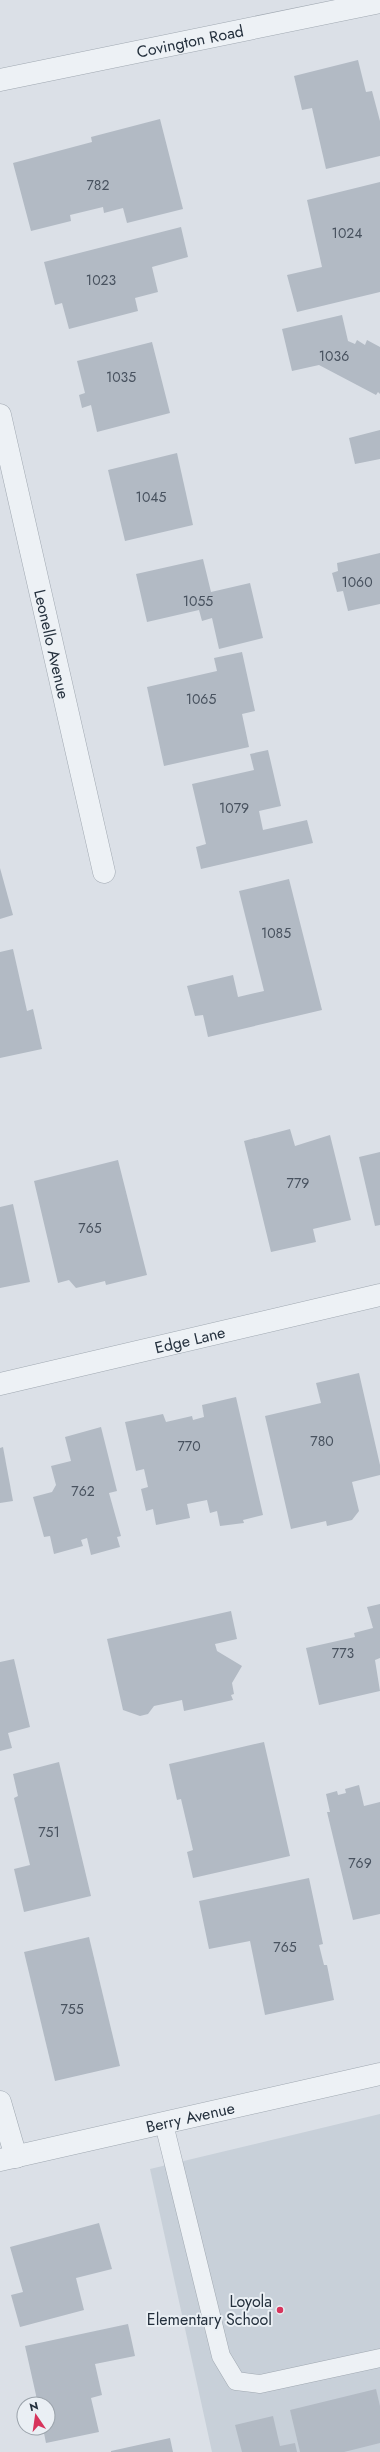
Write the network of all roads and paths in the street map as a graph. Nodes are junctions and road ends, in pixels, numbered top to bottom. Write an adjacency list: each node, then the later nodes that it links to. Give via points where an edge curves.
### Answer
1 (380, 2): 2 (street, Covington Road)
2 (328, 6): 3 (street, Covington Road)
3 (0, 80)
4 (0, 416): 5 (street, Leonello Avenue)
5 (104, 872)
6 (380, 1295): 7 (street, Edge Lane)
7 (0, 1384)
8 (380, 2074): 10 (street, Berry Avenue)
9 (0, 2102): 11 (street)
10 (164, 2124): 11 (street, Berry Avenue); 12 (lane, via 221,2356 236,2382 260,2384)
11 (8, 2158)
12 (380, 2358)

